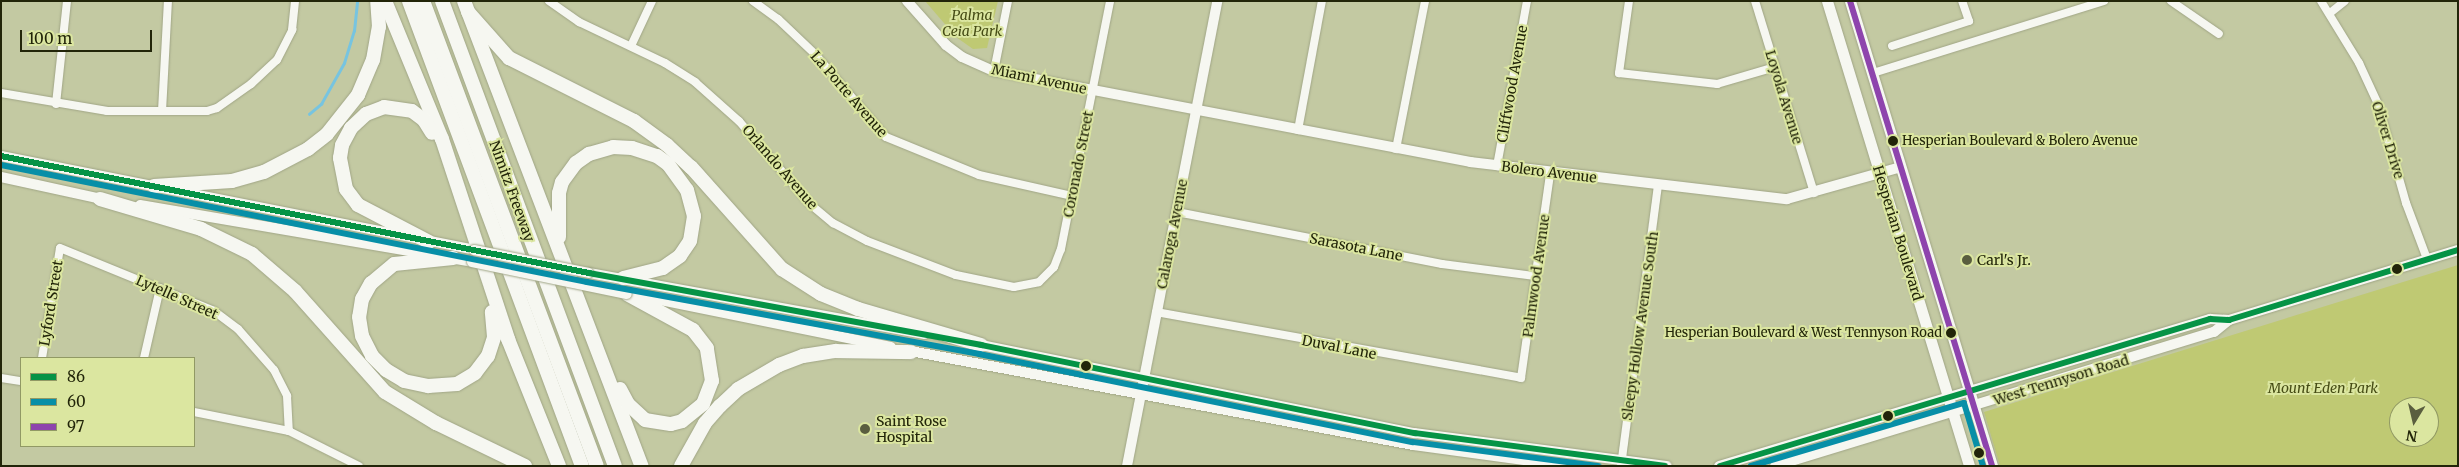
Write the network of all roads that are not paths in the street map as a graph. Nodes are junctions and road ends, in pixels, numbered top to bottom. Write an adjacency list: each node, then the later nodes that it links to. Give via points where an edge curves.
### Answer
1 (67, 1): 38 (street)
2 (168, 1): 40 (street)
3 (295, 1): 40 (street, via 292,30 285,46 277,60 251,84 207,111)
4 (377, 1): 50 (highway, via 379,27 373,60 358,95 327,134 308,149 264,172 232,181)
5 (384, 1): 49 (highway)
6 (409, 1): 90 (highway, Nimitz Freeway)
7 (423, 1): 91 (highway)
8 (442, 1): 92 (highway, Nimitz Freeway)
9 (549, 1): 31 (street, Orlando Avenue, via 579,22)
10 (652, 1): 31 (street)
11 (753, 1): 53 (street, La Porte Avenue, via 778,19 815,54 886,138 979,175)
12 (907, 1): 34 (main road, Miami Avenue, via 962,58)
13 (1008, 1): 34 (street)
14 (1110, 1): 36 (street, Coronado Street)
15 (1217, 1): 39 (main road, Calaroga Avenue)
16 (1322, 1): 41 (street)
17 (1425, 1): 42 (street)
18 (1527, 1): 44 (street, Cliffwood Avenue)
19 (1629, 1): 33 (street, via 1619,73 1717,84)
20 (1755, 1): 33 (street, Loyola Avenue)
21 (1827, 1): 47 (main road, Hesperian Boulevard)
22 (1850, 1): 35 (main road, Hesperian Boulevard)
23 (1962, 1): 32 (street, via 1969,21)
24 (2104, 1): 35 (street)
25 (2171, 1): 30 (street)
26 (2321, 1): 29 (street, Oliver Drive)
27 (2345, 1): 29 (street)
28 (466, 7): 57 (highway); 71 (highway, via 509,58 634,121 667,145 691,166 782,269 821,294 858,309)
29 (2330, 13): 61 (street, Oliver Drive, via 2359,63 2383,116 2406,203)
30 (2219, 34)
31 (631, 46): 63 (street, Orlando Avenue, via 665,63 719,101 810,204 833,223 867,241 956,275 994,285 1014,287 1039,282)
32 (1892, 46)
33 (1775, 68): 52 (street, Loyola Avenue)
34 (994, 71): 36 (main road, Miami Avenue)
35 (1872, 73): 45 (main road, Hesperian Boulevard)
36 (1093, 90): 39 (main road, Miami Avenue); 53 (street, Coronado Street)
37 (1, 93): 38 (street)
38 (56, 104): 40 (street, via 107,112)
39 (1196, 110): 41 (main road, Bolero Avenue); 55 (main road, Calaroga Avenue)
40 (162, 111)
41 (1298, 130): 42 (main road, Bolero Avenue)
42 (1396, 149): 44 (main road, Bolero Avenue)
43 (1, 156): 50 (main road)
44 (1497, 166): 46 (main road, Bolero Avenue)
45 (1901, 167): 47 (main road, Bolero Avenue); 79 (main road, Hesperian Boulevard)
46 (1550, 173): 51 (main road, Bolero Avenue); 64 (street, Palmwood Avenue)
47 (1880, 173): 52 (main road, Bolero Avenue); 81 (main road, Hesperian Boulevard)
48 (1, 177): 54 (main road)
49 (457, 181): 56 (highway, via 426,123 405,108 388,106 366,114 351,128 342,145 341,174 346,189 358,204); 62 (highway)
50 (154, 186): 56 (main road)
51 (1658, 186): 52 (main road, Bolero Avenue, via 1766,199 1787,199); 86 (street, Sleepy Hollow Avenue South)
52 (1814, 193)
53 (1072, 196): 63 (street, Coronado Street)
54 (100, 199): 60 (main road); 88 (highway, via 200,229 252,254 296,291 385,392 436,423)
55 (1177, 212): 64 (street, Sarasota Lane, via 1442,264); 68 (main road, Calaroga Avenue)
56 (429, 242): 65 (main road, bridge)
57 (558, 245): 65 (highway, via 559,193 562,182 576,163 589,154 613,147 632,148 657,156 668,164 687,190 694,216 690,241 680,256 663,268); 70 (highway)
58 (60, 248): 66 (street, Lytelle Street); 73 (street, Lyford Street)
59 (2458, 250): 61 (main road, West Tennyson Road)
60 (453, 258): 62 (main road); 62 (highway, via 394,264 378,275 362,299 360,327 366,346 378,363 404,381 449,386 468,378 482,365 491,348 494,324)
61 (2427, 259): 69 (main road, West Tennyson Road)
62 (478, 263): 67 (main road, bridge); 89 (highway)
63 (1054, 267)
64 (1535, 276): 77 (street, Palmwood Avenue)
65 (623, 278): 71 (main road)
66 (160, 288): 74 (street); 85 (street, Lytelle Street, via 214,311 238,329 274,370 287,396)
67 (627, 294): 70 (highway, via 683,322 707,348 712,381 703,404 682,421 671,424 645,420 628,404); 72 (main road)
68 (1156, 312): 76 (main road, Calaroga Avenue); 77 (street, Duval Lane)
69 (2229, 320): 79 (main road, West Tennyson Road, via 2210,319); 82 (main road, West Tennyson Road, via 2214,332)
70 (594, 339): 93 (highway)
71 (981, 345): 76 (main road)
72 (911, 352): 80 (main road); 94 (highway, via 828,352 803,356 772,368 738,389 720,406 705,423)
73 (42, 357)
74 (144, 357)
75 (1, 378): 78 (street)
76 (1144, 378): 80 (main road, Calaroga Avenue); 86 (main road, via 1415,433)
77 (1521, 378)
78 (20, 381)
79 (1970, 392): 81 (main road, West Tennyson Road); 82 (main road, Hesperian Boulevard)
80 (1141, 395): 95 (main road, Calaroga Avenue); 96 (main road, via 1413,445)
81 (1949, 397): 84 (main road, Hesperian Boulevard); 98 (main road, West Tennyson Road)
82 (1975, 407): 84 (main road, West Tennyson Road); 101 (main road, Hesperian Boulevard)
83 (195, 412): 85 (street)
84 (1953, 412): 99 (main road, West Tennyson Road); 100 (main road, Hesperian Boulevard)
85 (289, 431): 87 (street)
86 (1621, 463): 97 (main road)
87 (359, 466)
88 (525, 466)
89 (559, 466)
90 (582, 466)
91 (597, 466)
92 (615, 466)
93 (642, 466)
94 (681, 466)
95 (1127, 466)
96 (1569, 466)
97 (1667, 466)
98 (1719, 466)
99 (1775, 466)
100 (1969, 466)
101 (1992, 466)

